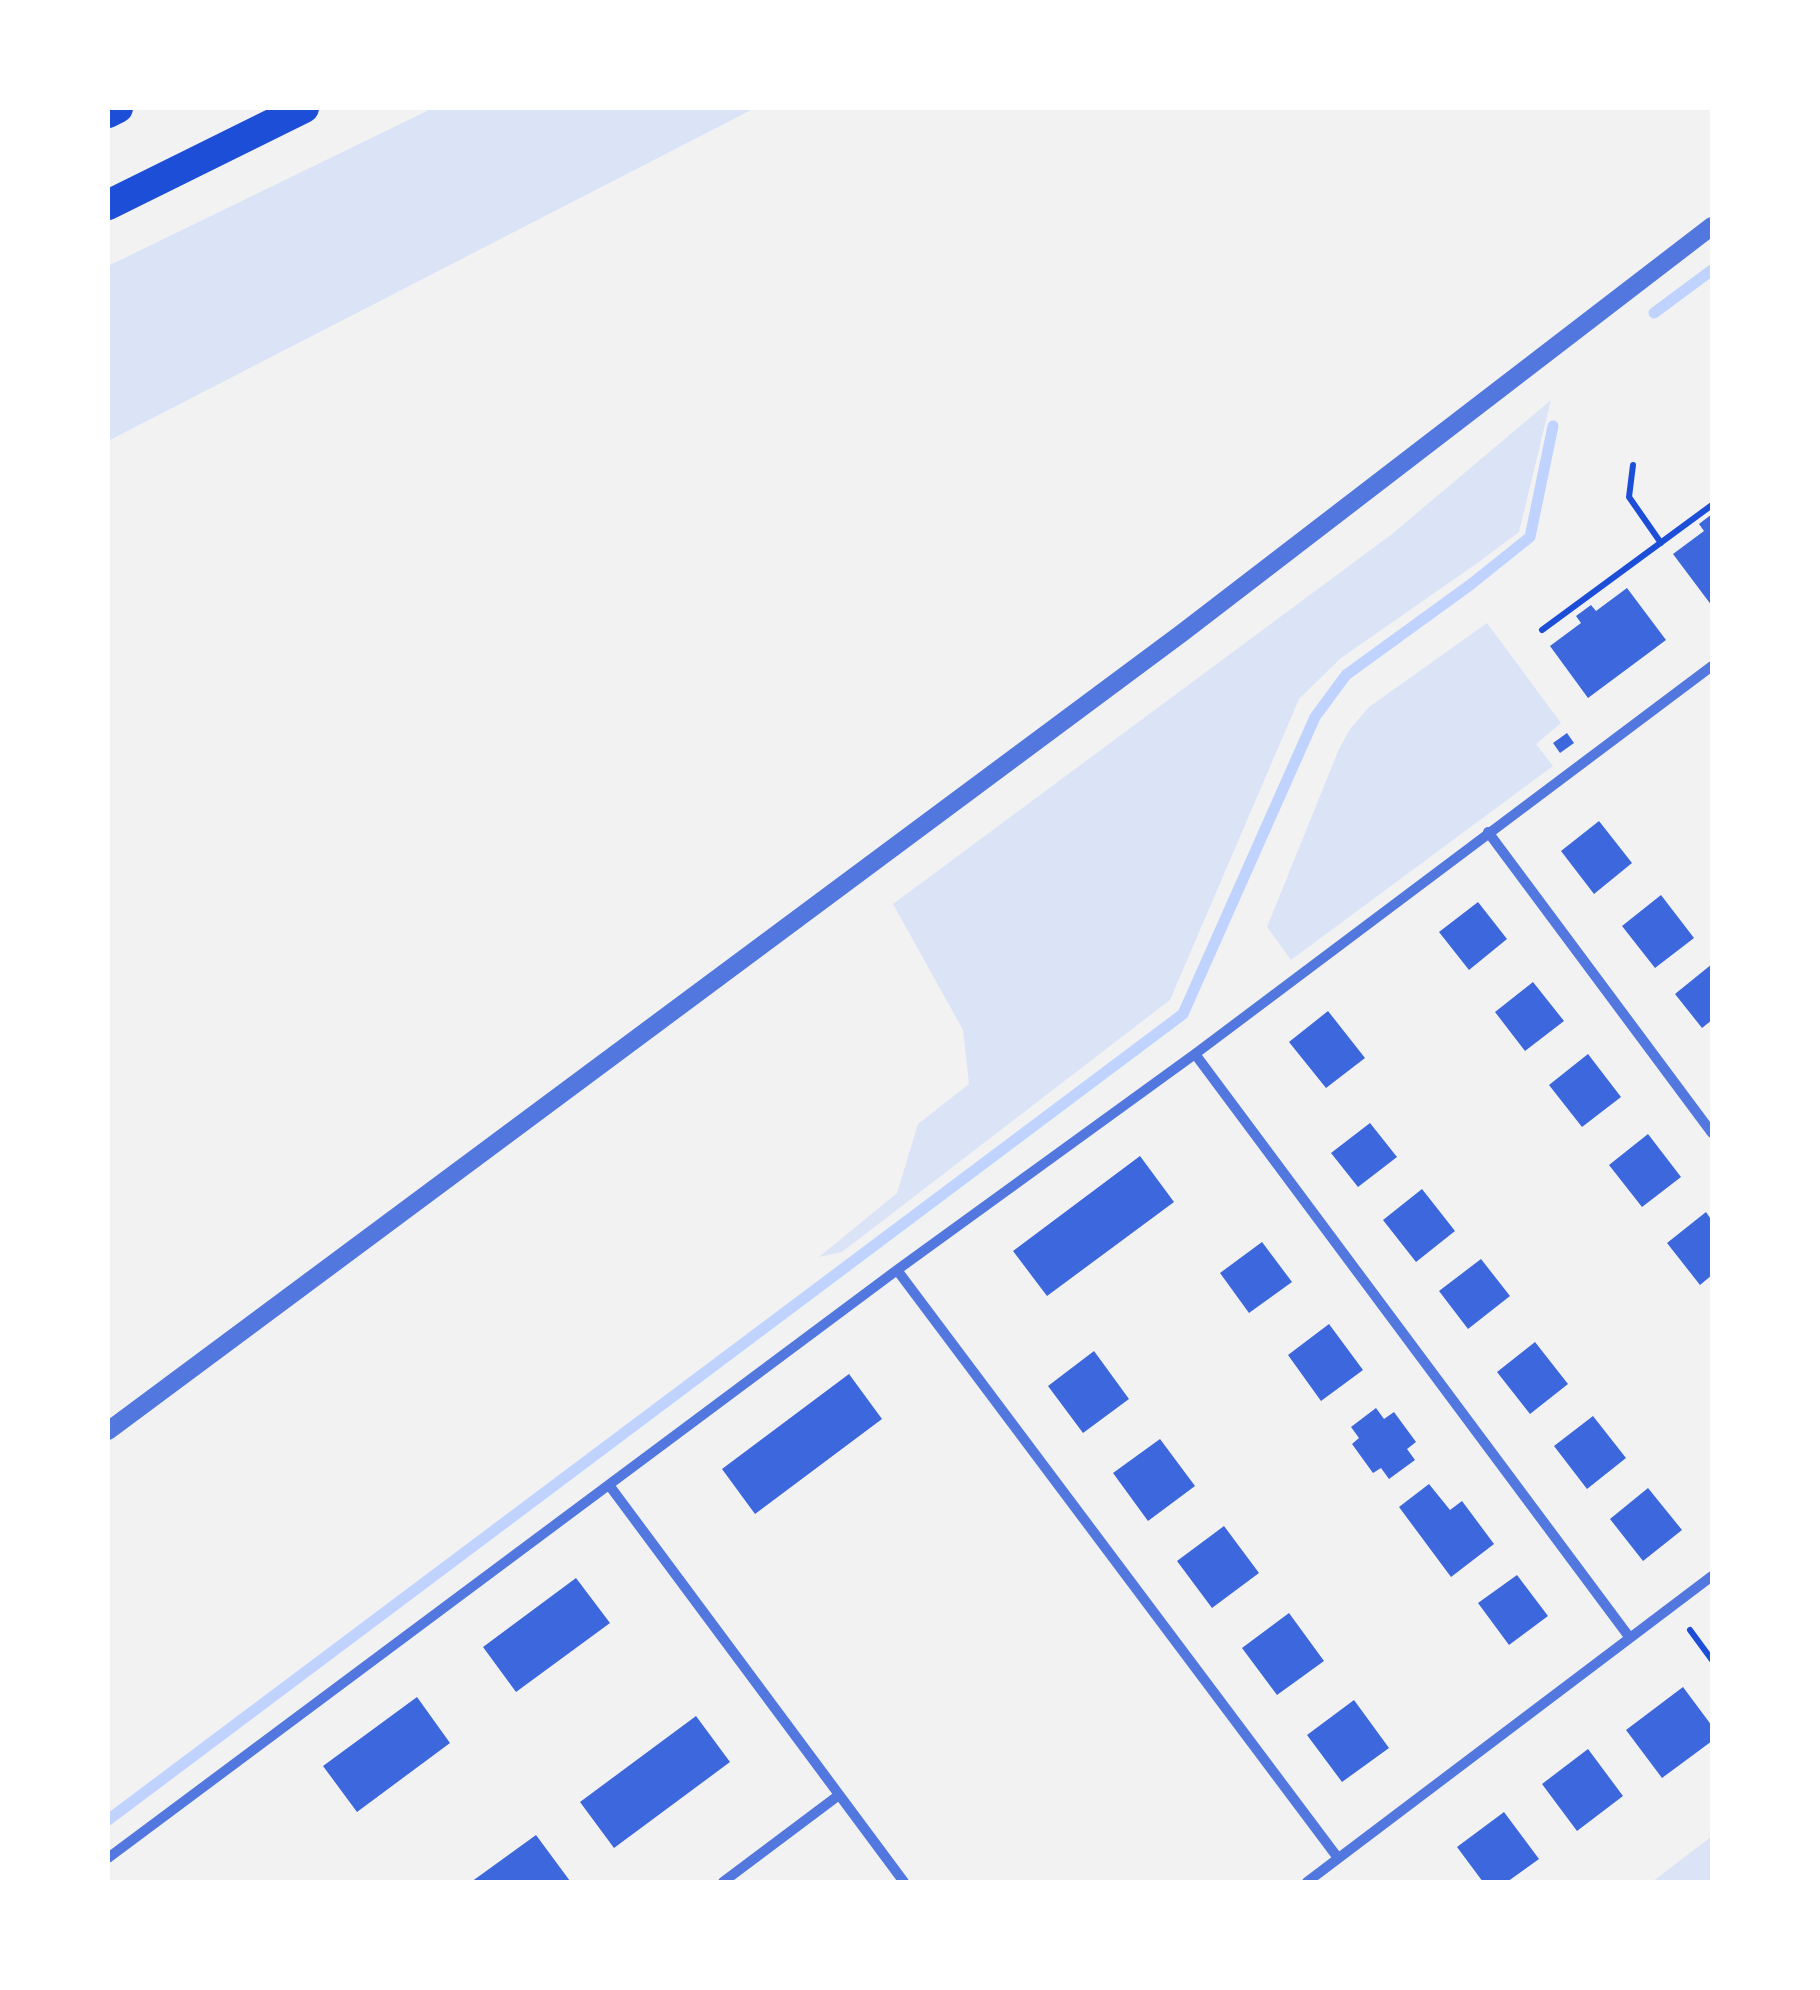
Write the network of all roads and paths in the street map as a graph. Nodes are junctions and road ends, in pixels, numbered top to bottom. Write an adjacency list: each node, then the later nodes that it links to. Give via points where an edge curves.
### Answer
1 (118, 108): 3 (highway)
2 (304, 108): 4 (highway)
3 (108, 113)
4 (108, 205)
5 (1712, 226): 15 (street, via 1182,633)
6 (1633, 465): 8 (path, via 1629,498)
7 (1712, 505): 8 (path)
8 (1661, 543): 9 (path)
9 (1542, 630)
10 (1712, 666): 11 (street)
11 (1488, 832): 12 (street); 13 (street)
12 (1195, 1054): 14 (street); 19 (street)
13 (1712, 1133)
14 (897, 1270): 16 (street); 23 (street)
15 (108, 1430)
16 (609, 1485): 21 (street); 22 (street)
17 (1712, 1576): 19 (street)
18 (1690, 1630): 20 (path)
19 (1630, 1638): 23 (street)
20 (1712, 1660)
21 (840, 1795): 24 (street); 25 (street)
22 (108, 1858)
23 (1338, 1858): 26 (street)
24 (722, 1882)
25 (904, 1882)
26 (1307, 1882)

